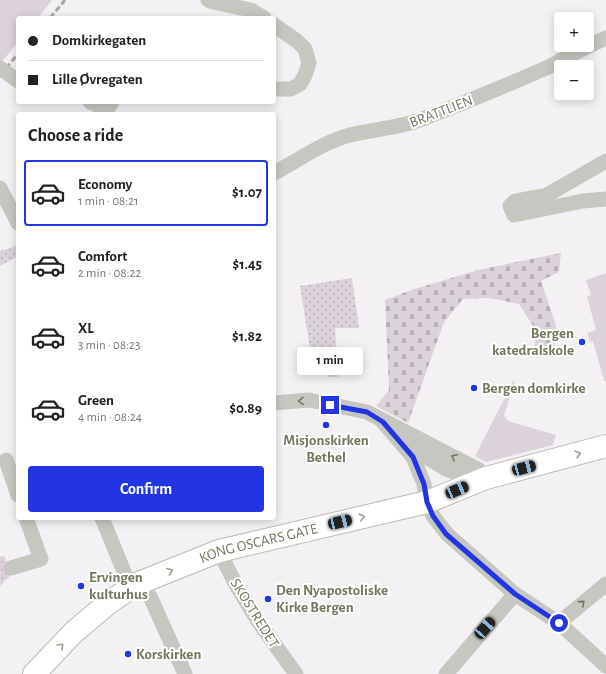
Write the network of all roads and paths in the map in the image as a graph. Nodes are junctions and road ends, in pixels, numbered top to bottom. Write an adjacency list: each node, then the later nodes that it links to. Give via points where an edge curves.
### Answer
1 (208, 0): 2 (street, via 251,10)
2 (261, 16)
3 (276, 26): 7 (street, via 305,49 309,63 300,84 291,89)
4 (606, 38): 11 (street, BRATTLIEN, via 531,74 422,119 349,135 324,145)
5 (0, 68): 6 (street, bridge)
6 (16, 80)
7 (276, 89)
8 (95, 104): 9 (street, via 102,107 109,107)
9 (111, 104)
10 (606, 161): 13 (street, via 547,195 515,201 510,206 514,216 583,201)
11 (276, 172)
12 (0, 188): 14 (street)
13 (606, 199)
14 (16, 219)
15 (276, 403): 16 (street, one-way to 15, via 367,412 309,400)
16 (383, 422): 17 (street); 20 (street, one-way to 16, via 479,470)
17 (399, 439): 20 (street, via 417,453 446,469 459,474); 22 (street, via 419,468)
18 (606, 446): 20 (street, KONG OSCARS GATE, one-way to 18)
19 (8, 459): 21 (street)
20 (486, 478): 22 (street, KONG OSCARS GATE)
21 (16, 488)
22 (427, 502): 25 (street, KONG OSCARS GATE, one-way to 22); 29 (street, via 446,534)
23 (27, 520): 26 (street, via 40,559)
24 (103, 520): 28 (street, via 126,578)
25 (219, 551): 28 (street, KONG OSCARS GATE, one-way to 25); 34 (street, SKOSTREDET, via 258,621)
26 (11, 568)
27 (606, 584): 30 (street, one-way to 27)
28 (134, 585): 32 (street, KONG OSCARS GATE, one-way to 28, via 74,632); 33 (street, via 145,590 153,603)
29 (515, 594): 30 (street); 35 (street)
30 (559, 623): 31 (street)
31 (606, 666)
32 (34, 674)
33 (185, 674)
34 (296, 674)
35 (446, 674)

